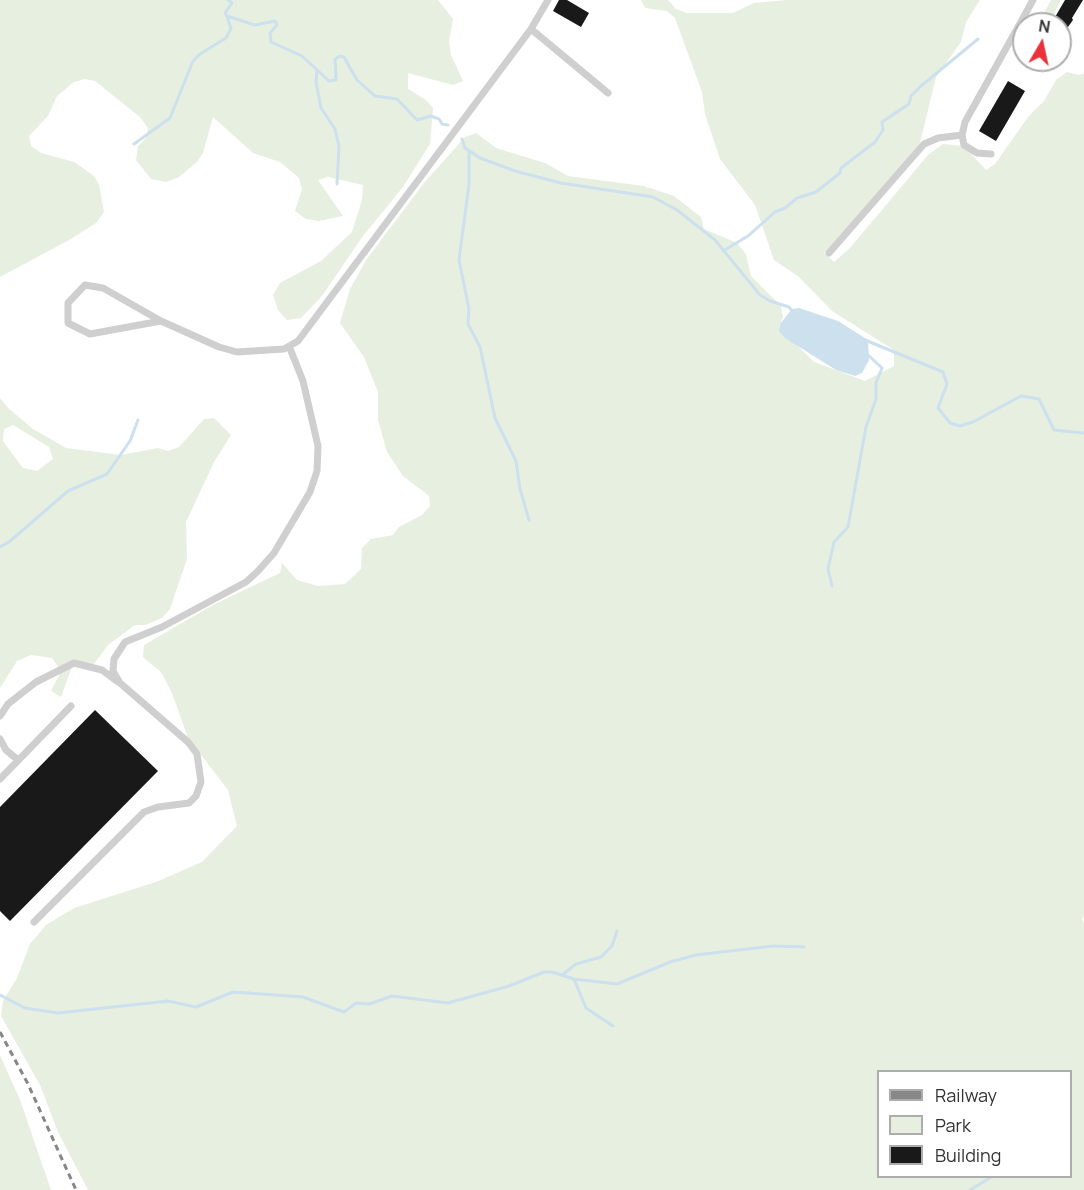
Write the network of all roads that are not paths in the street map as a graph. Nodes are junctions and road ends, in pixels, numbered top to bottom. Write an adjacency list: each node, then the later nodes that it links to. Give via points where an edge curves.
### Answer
1 (548, 0): 3 (lane)
2 (1033, 0): 5 (lane, via 965,122)
3 (531, 29): 4 (lane); 9 (lane, via 347,273 315,322)
4 (608, 93)
5 (962, 135): 6 (lane, via 970,150); 7 (lane, via 924,144)
6 (991, 154)
7 (829, 253)
8 (160, 321): 8 (lane, via 103,288 86,285 68,303 68,323 90,334); 9 (lane, via 237,352 266,352)
9 (289, 346): 10 (lane, via 303,381 318,446 317,471 310,492 274,553 246,582 125,642 114,658 113,671)
10 (120, 683): 12 (lane, via 102,670 74,663 36,682 8,704); 16 (lane, via 197,754 201,782 196,796 189,803 144,812 131,822)
11 (71, 706): 14 (lane)
12 (0, 716)
13 (0, 739): 14 (lane)
14 (18, 760): 15 (lane)
15 (0, 779)
16 (34, 922)

